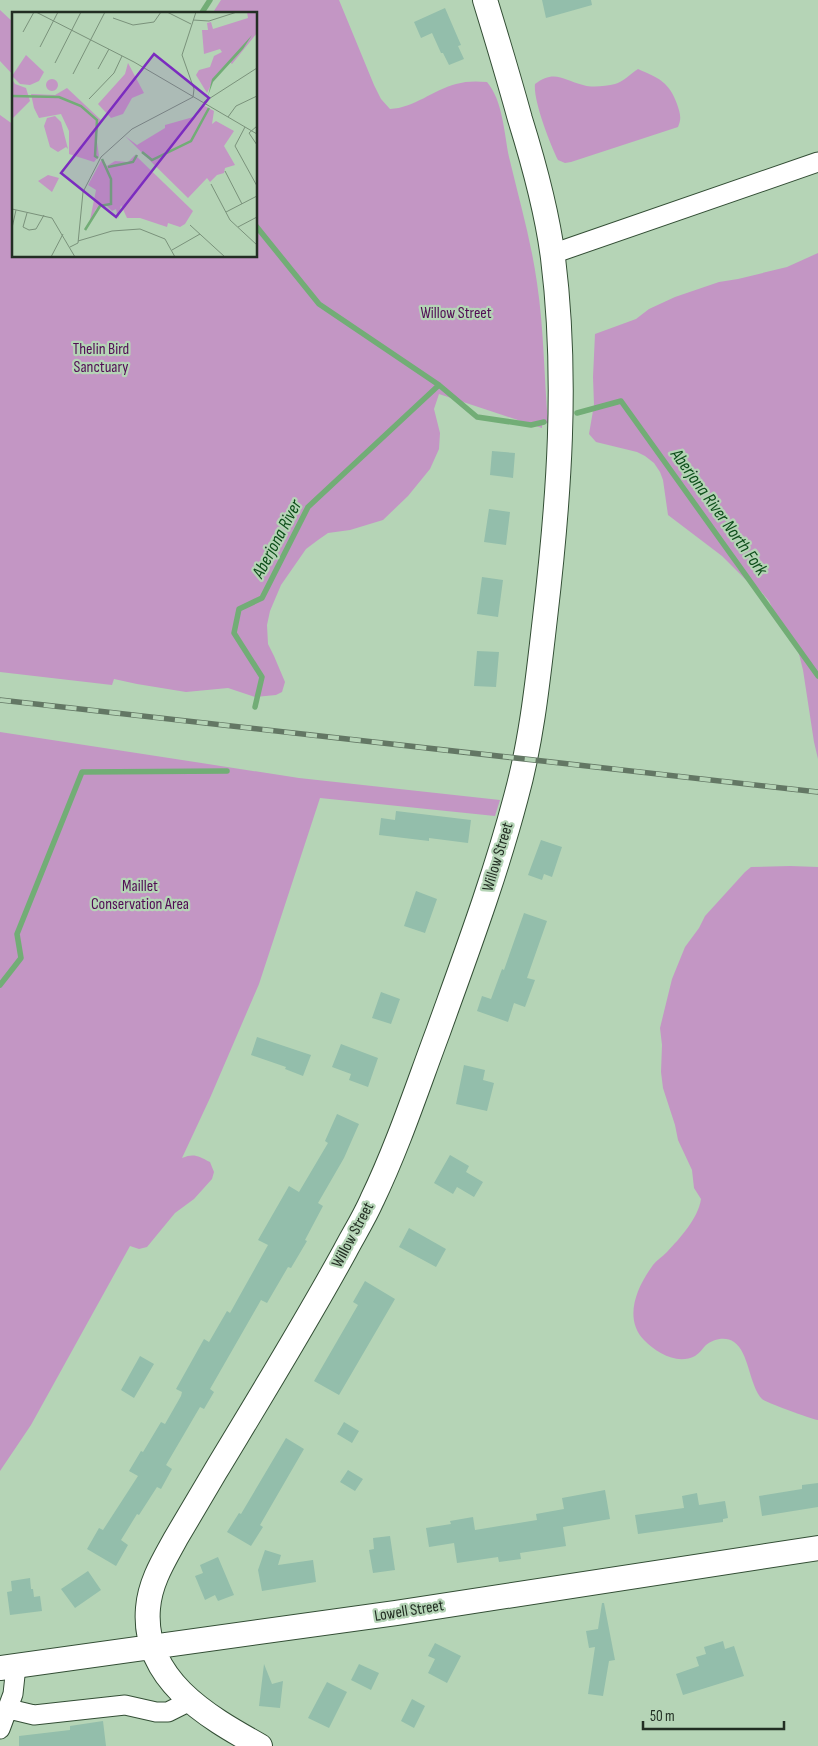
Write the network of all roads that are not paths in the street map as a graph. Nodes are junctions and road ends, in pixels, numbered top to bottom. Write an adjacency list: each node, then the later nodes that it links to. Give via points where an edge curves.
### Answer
1 (485, 0): 3 (main road, Willow Street, via 535,172)
2 (818, 162): 3 (street)
3 (552, 254): 5 (main road, Willow Street, via 560,350 557,482 538,676 525,760 514,804 481,912 371,1204 158,1571 148,1602)
4 (818, 1548): 5 (main road, Lowell Street)
5 (151, 1648): 6 (main road, Lowell Street); 7 (main road, via 166,1674)
6 (8, 1667): 8 (street, via 13,1694)
7 (190, 1701): 8 (street, via 168,1712 125,1705 34,1715); 10 (main road)
8 (8, 1709): 9 (street)
9 (0, 1729)
10 (260, 1746)

